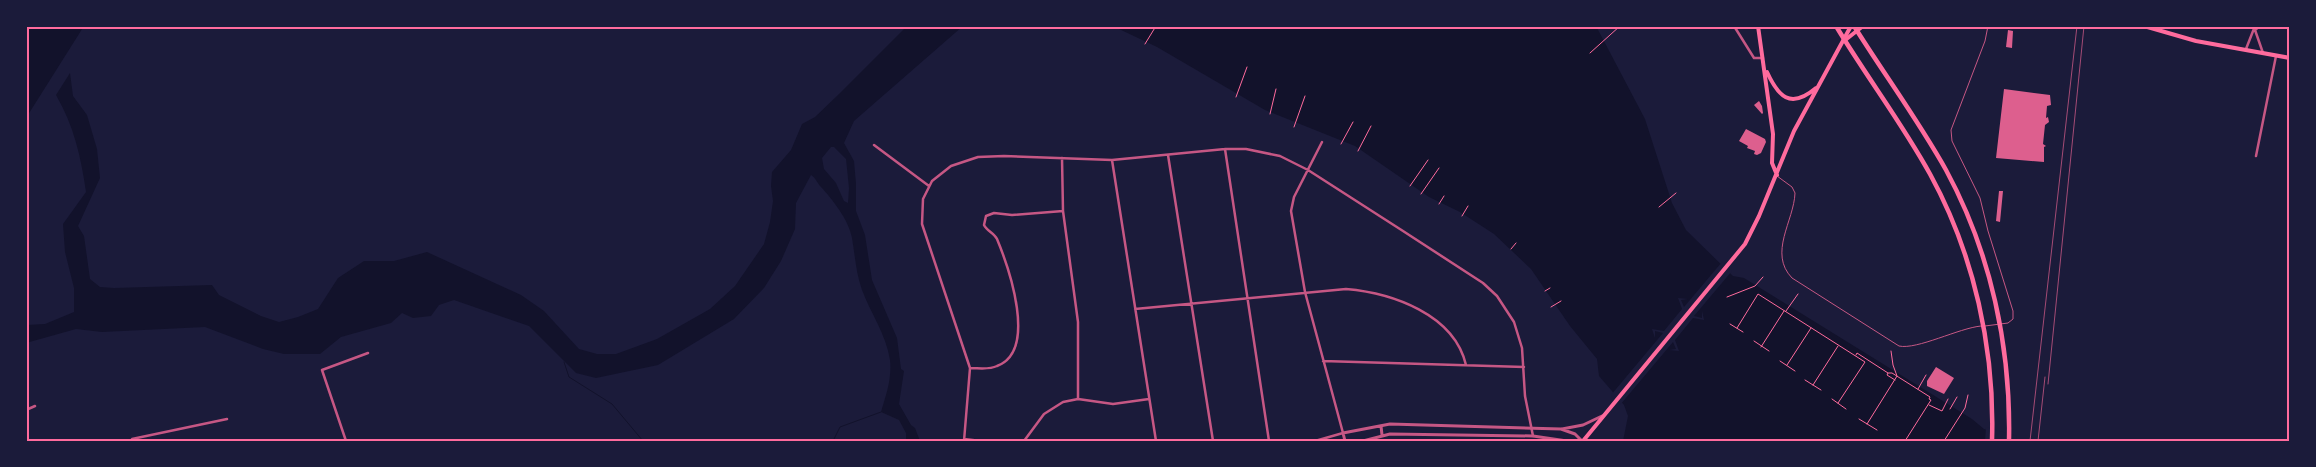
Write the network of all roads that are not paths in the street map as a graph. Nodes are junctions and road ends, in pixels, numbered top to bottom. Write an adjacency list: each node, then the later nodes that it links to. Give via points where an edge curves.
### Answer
1 (1734, 26): 14 (street, via 1754,58)
2 (1758, 26): 14 (main road)
3 (1836, 26): 63 (highway, via 1923,162 1945,204 1968,264 1982,320 1991,379)
4 (1853, 26): 10 (main road); 64 (highway, via 1930,143 1959,197 1982,254 1997,310 2008,379)
5 (1863, 26): 10 (main road)
6 (1988, 26): 26 (lane, via 1953,122 1952,137 1980,198 2014,311 2013,319 2008,323 1974,327 1913,346 1899,346 1792,278 1783,266 1783,242 1795,193)
7 (2144, 26): 11 (main road, via 2196,42)
8 (2260, 26): 9 (street)
9 (2255, 28): 11 (street); 12 (street)
10 (1842, 43): 17 (main road)
11 (2245, 51): 12 (main road)
12 (2265, 54): 13 (main road)
13 (2276, 56): 15 (main road); 22 (street)
14 (1763, 58): 16 (main road)
15 (2290, 58)
16 (1765, 68): 17 (main road, via 1775,89 1786,97 1802,97); 26 (main road, via 1773,134 1772,163)
17 (1818, 86): 26 (main road)
18 (1322, 142): 25 (street)
19 (874, 145): 27 (street)
20 (1225, 149): 21 (street); 25 (street, via 1262,151); 30 (street)
21 (1168, 155): 24 (street); 31 (street)
22 (2256, 156)
23 (1062, 158): 24 (street); 27 (street, via 996,156 969,159 946,169); 28 (street)
24 (1112, 160): 32 (street)
25 (1308, 170): 29 (street, via 1294,197 1291,211); 36 (street, via 1490,289 1514,322)
26 (1776, 175): 42 (main road, via 1750,236 1735,257)
27 (929, 186): 37 (street, via 922,206 922,227)
28 (1063, 211): 37 (street, via 986,216 984,225 996,239 1010,277 1019,333 1016,348 1003,363 993,368); 38 (street, via 1078,322)
29 (1305, 292): 30 (street); 34 (street); 35 (street, via 1361,290 1406,303 1445,328 1459,346)
30 (1248, 297): 31 (street); 57 (street)
31 (1192, 304): 32 (street); 56 (street)
32 (1135, 309): 39 (street)
33 (368, 353): 52 (street, via 322,370)
34 (1322, 361): 35 (street); 47 (street)
35 (1466, 365): 36 (street)
36 (1524, 367): 45 (street)
37 (970, 368): 51 (street)
38 (1078, 399): 39 (street, via 1113,404); 54 (street, via 1048,410)
39 (1149, 399): 55 (street)
40 (35, 406): 41 (street)
41 (26, 410)
42 (1602, 416): 46 (street, via 1583,425); 62 (main road)
43 (227, 419): 50 (street)
44 (1381, 426): 45 (street); 47 (street); 48 (street)
45 (1531, 427): 46 (street); 49 (street)
46 (1561, 429): 62 (street, via 1575,434)
47 (1343, 433): 58 (street); 59 (street)
48 (1382, 436): 49 (street); 60 (street)
49 (1533, 436): 61 (street)
50 (133, 440)
51 (964, 440): 53 (street)
52 (346, 441)
53 (981, 441)
54 (1024, 441)
55 (1156, 441)
56 (1213, 441)
57 (1269, 441)
58 (1315, 441)
59 (1345, 441)
60 (1363, 441)
61 (1567, 441)
62 (1582, 441)
63 (1992, 441)
64 (2009, 441)

